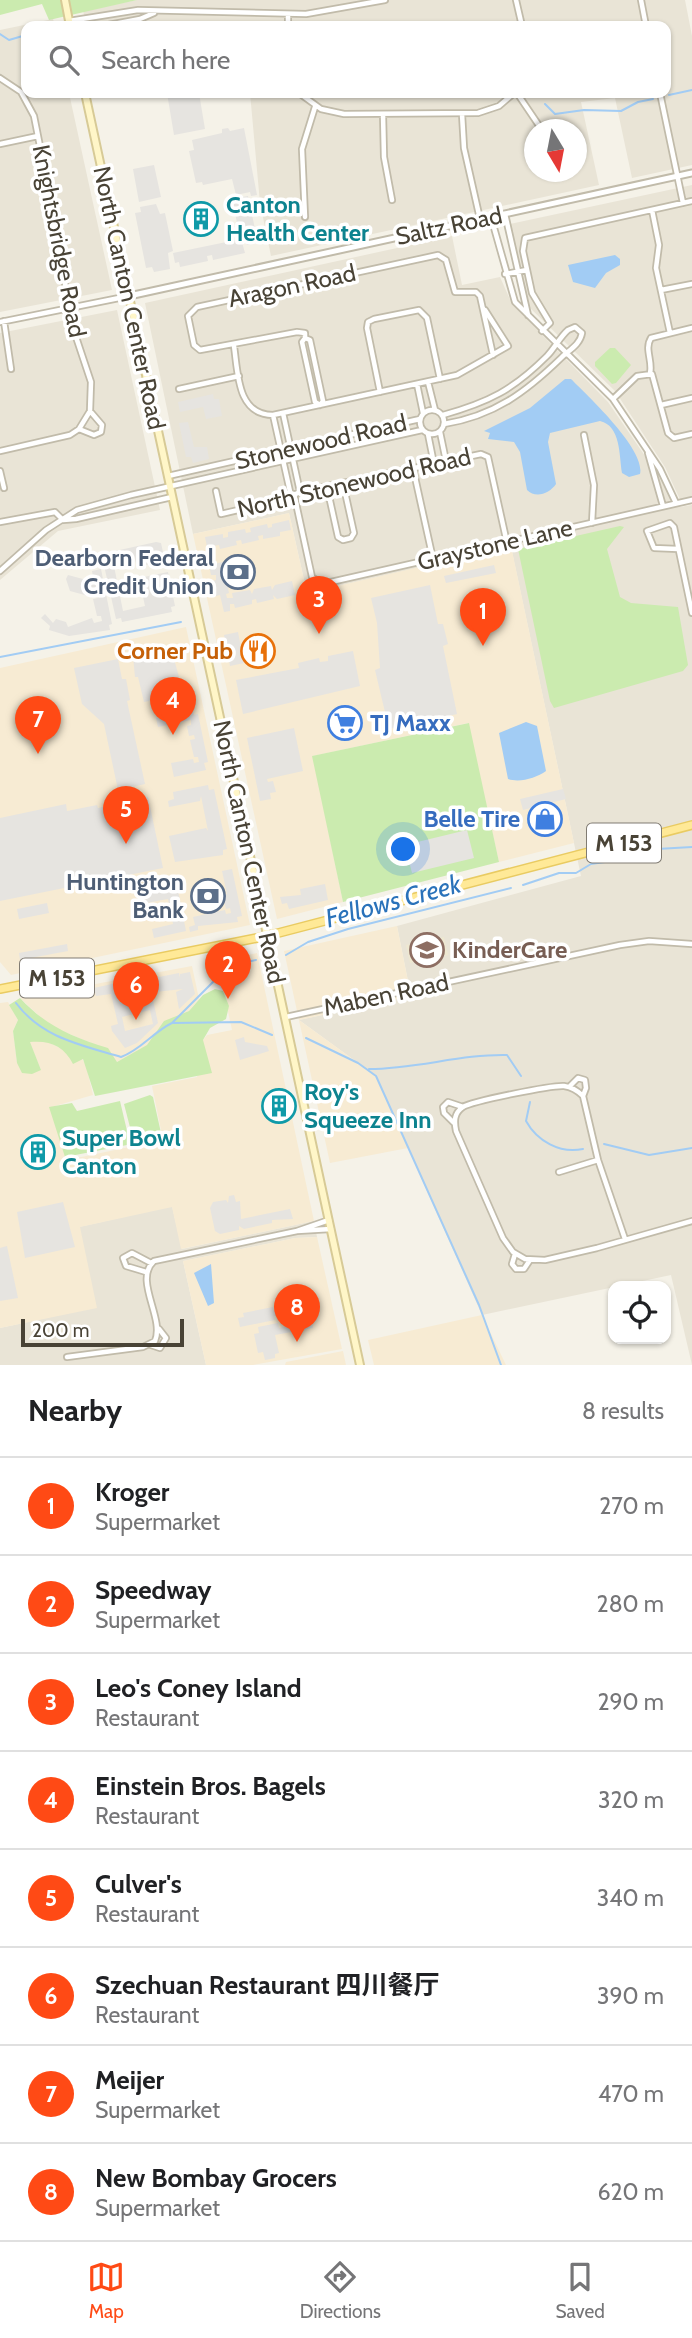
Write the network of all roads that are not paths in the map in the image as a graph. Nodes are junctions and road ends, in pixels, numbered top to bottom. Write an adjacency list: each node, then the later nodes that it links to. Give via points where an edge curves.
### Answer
1 (65, 0): 7 (main road)
2 (385, 0): 6 (street)
3 (516, 0): 11 (street)
4 (641, 0): 12 (street)
5 (154, 13): 6 (street); 8 (street, via 138,10); 9 (street)
6 (288, 14): 10 (street)
7 (69, 21)
8 (85, 21)
9 (129, 21)
10 (288, 21)
11 (521, 21)
12 (645, 21)
13 (0, 78): 14 (street, Knightsbridge Road)
14 (21, 92)
15 (26, 98): 25 (street, Knightsbridge Road)
16 (86, 98): 42 (main road, North Canton Center Road)
17 (305, 98): 21 (street)
18 (508, 98): 23 (street, via 492,109)
19 (519, 98): 24 (street)
20 (661, 98): 28 (street)
21 (316, 107): 22 (street, via 338,114); 34 (street, via 302,149)
22 (383, 114): 23 (street); 29 (street, via 385,167)
23 (462, 114): 36 (street, via 464,148)
24 (534, 119)
25 (38, 136): 26 (street); 44 (street, Knightsbridge Road)
26 (0, 144)
27 (692, 173): 28 (street, Saltz Road)
28 (677, 177): 31 (street); 33 (street, Saltz Road)
29 (392, 200)
30 (692, 201): 31 (street)
31 (683, 203): 32 (street)
32 (652, 210): 37 (street, via 530,236 522,244); 41 (street)
33 (505, 214): 35 (street, Saltz Road); 38 (street)
34 (305, 217)
35 (491, 217): 36 (street, Saltz Road); 39 (street)
36 (480, 219): 42 (street, Saltz Road)
37 (527, 270): 38 (street); 48 (street, via 532,293 550,323)
38 (517, 272): 39 (street); 45 (street)
39 (505, 274): 45 (street, via 515,302)
40 (692, 284): 41 (street)
41 (661, 290): 49 (street)
42 (129, 296): 44 (street, Saltz Road); 91 (main road, North Canton Center Road)
43 (483, 307): 51 (street, Aragon Road, via 479,294 455,292 442,256 193,309 188,316 194,345 204,349); 53 (street); 53 (street, via 508,343)
44 (69, 308): 46 (street, Saltz Road); 67 (street, Knightsbridge Road, via 91,382)
45 (530, 319): 48 (street)
46 (2, 321): 54 (street)
47 (692, 328): 49 (street)
48 (541, 331): 50 (street)
49 (670, 333): 55 (street, via 649,341)
50 (556, 344): 52 (street); 52 (street, via 568,330 579,328 581,339); 70 (street, via 517,384 485,403)
51 (234, 345): 56 (street); 64 (street, via 297,332 305,336 302,342 315,402)
52 (565, 354): 63 (street); 72 (street, via 509,403)
53 (493, 355): 57 (street, via 462,374)
54 (11, 369)
55 (650, 373): 63 (street, via 638,376); 65 (street, via 656,379)
56 (239, 376): 60 (street); 69 (street, via 250,408)
57 (440, 379): 58 (street); 61 (street, via 427,318 419,310 368,322)
58 (428, 382): 59 (street); 66 (street)
59 (417, 384): 61 (street); 71 (street)
60 (178, 389)
61 (380, 392): 64 (street)
62 (692, 398): 65 (street)
63 (613, 399): 80 (street)
64 (320, 405): 68 (street)
65 (661, 405): 77 (street, via 670,436)
66 (435, 410): 70 (street); 71 (street)
67 (90, 411): 73 (street); 73 (street, Knightsbridge Road, via 102,432 94,435)
68 (283, 413): 69 (street); 79 (street)
69 (273, 415): 82 (street)
70 (443, 415): 72 (street)
71 (421, 416): 74 (street); 79 (street, Stonewood Road)
72 (444, 424): 75 (street)
73 (79, 429): 81 (street, via 62,438)
74 (422, 430): 76 (street); 83 (street, Stonewood Road)
75 (440, 432): 76 (street); 84 (street)
76 (428, 434): 86 (street)
77 (692, 434)
78 (584, 435): 108 (street, via 594,485)
79 (291, 449): 82 (street, Stonewood Road); 83 (street)
80 (647, 449): 102 (street); 104 (street)
81 (0, 451)
82 (280, 451): 85 (street); 87 (street, Stonewood Road)
83 (293, 460): 85 (street, Stonewood Road); 98 (street)
84 (446, 461): 86 (street, North Stonewood Road); 109 (street, North Stonewood Road, via 481,454 488,457)
85 (283, 462): 90 (street, Stonewood Road); 98 (street)
86 (434, 464): 88 (street, North Stonewood Road)
87 (223, 465): 90 (street, Stonewood Road); 91 (street, Stonewood Road)
88 (413, 468): 92 (street, North Stonewood Road); 111 (street)
89 (0, 471): 95 (street)
90 (225, 475): 94 (street, Stonewood Road)
91 (167, 476): 94 (main road, North Canton Center Road)
92 (343, 483): 93 (street, North Stonewood Road); 93 (street, via 354,533 343,540 338,537)
93 (327, 486): 98 (street, North Stonewood Road)
94 (170, 487): 97 (street, Stonewood Road); 99 (main road, North Canton Center Road)
95 (4, 488)
96 (216, 491): 98 (street, North Stonewood Road, via 221,514)
97 (143, 492): 101 (street); 103 (street, Stonewood Road)
98 (295, 494): 111 (street, Graystone Lane, via 313,581 322,584)
99 (172, 497): 101 (street); 115 (main road, North Canton Center Road)
100 (692, 500): 102 (street, Graystone Lane)
101 (145, 503): 105 (street)
102 (676, 503): 104 (street, Graystone Lane)
103 (96, 505): 105 (street); 106 (street, Stonewood Road)
104 (663, 506): 108 (street, Graystone Lane)
105 (99, 514): 106 (street)
106 (63, 520): 107 (street, via 55,512); 112 (street, Stonewood Road)
107 (0, 522)
108 (592, 523): 109 (street, Graystone Lane)
109 (507, 543): 111 (street, Graystone Lane)
110 (678, 549): 110 (street, via 670,523 648,531 654,548); 113 (street)
111 (433, 559)
112 (0, 571)
113 (692, 613)
114 (692, 825): 115 (main road, M 153)
115 (267, 936): 117 (main road, M 153); 118 (main road, North Canton Center Road)
116 (692, 944): 118 (street, Maben Road, via 620,945)
117 (0, 989)
118 (286, 1017): 125 (main road, North Canton Center Road)
119 (569, 1087): 120 (street); 120 (street, via 578,1077 585,1080); 121 (street, via 555,1086)
120 (583, 1096): 123 (street)
121 (463, 1107): 122 (street); 122 (street, via 448,1102 443,1107)
122 (454, 1123): 130 (street, via 503,1238)
123 (598, 1160): 124 (street); 129 (street)
124 (559, 1172)
125 (329, 1219): 127 (main road, North Canton Center Road); 128 (street)
126 (692, 1221): 129 (street)
127 (331, 1229): 128 (street); 137 (main road, North Canton Center Road)
128 (298, 1231): 132 (street)
129 (625, 1239): 131 (street)
130 (516, 1254): 131 (street); 131 (street, via 512,1264 516,1269 524,1269)
131 (530, 1260)
132 (151, 1263): 133 (street); 133 (street, via 132,1253 123,1258 127,1266)
133 (146, 1272): 134 (street)
134 (158, 1328): 135 (street); 135 (street, via 165,1343 160,1348)
135 (151, 1345): 136 (street)
136 (67, 1357)
137 (360, 1365)

